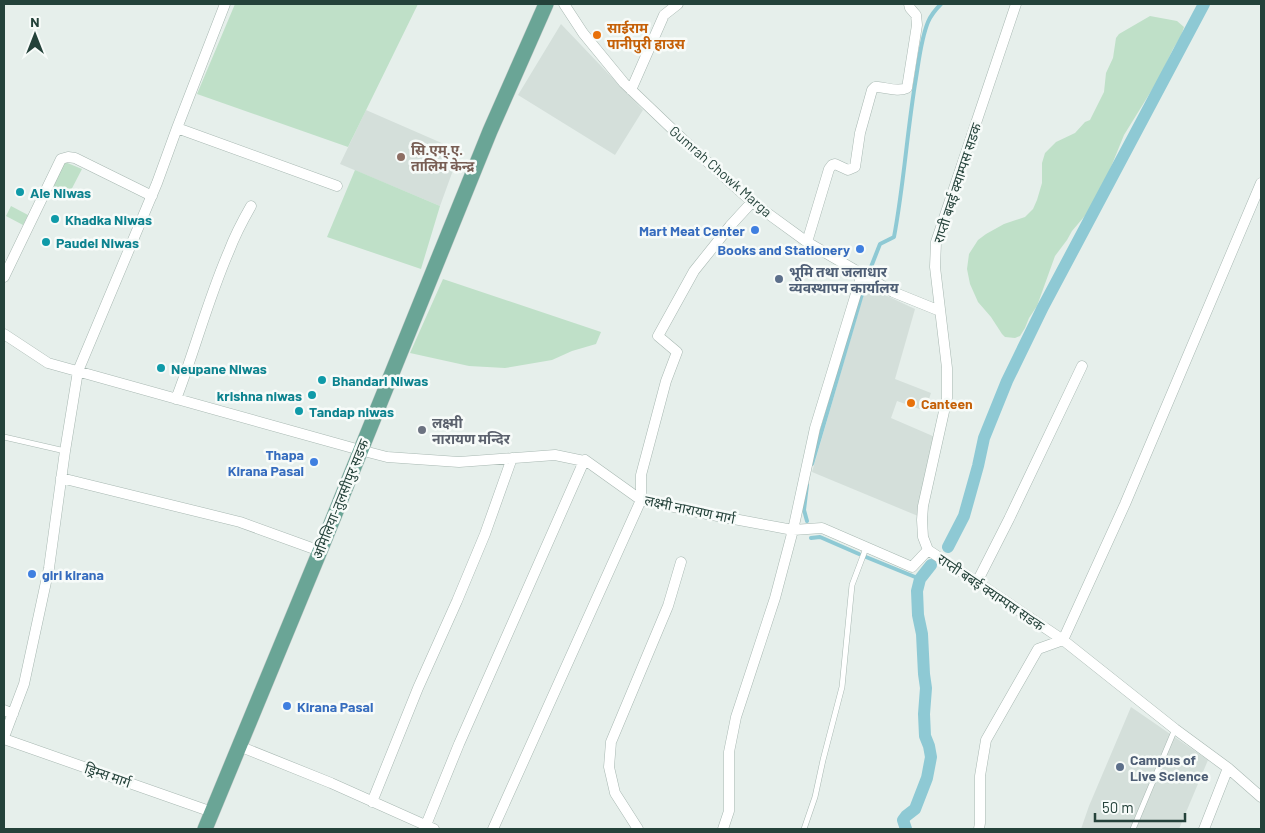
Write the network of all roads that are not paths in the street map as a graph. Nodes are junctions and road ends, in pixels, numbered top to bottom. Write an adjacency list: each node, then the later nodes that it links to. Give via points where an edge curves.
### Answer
1 (225, 4): 8 (street)
2 (546, 4): 23 (main road, अमिलिया-तुलसीपुर सडक)
3 (564, 4): 7 (street, Gumrah Chowk Marga, via 583,33)
4 (678, 4): 7 (street, via 664,15)
5 (908, 4): 14 (street, via 916,15 917,25 907,88 875,87 872,90 855,167 848,170 835,164 829,169)
6 (1016, 4): 17 (street, राप्ती बबई क्याम्पस सडक, via 936,242)
7 (631, 90): 12 (street, Gumrah Chowk Marga)
8 (177, 128): 10 (street); 11 (street)
9 (1261, 183): 35 (street, via 1125,504)
10 (337, 186)
11 (152, 196): 16 (street, via 76,158 61,159); 20 (street)
12 (752, 202): 14 (street, Gumrah Chowk Marga); 28 (street, via 694,271 658,336 676,352 640,475)
13 (251, 206): 21 (street, via 229,249)
14 (807, 242): 15 (street, Gumrah Chowk Marga)
15 (862, 274): 17 (street, Gumrah Chowk Marga, via 893,292); 29 (street, via 815,428)
16 (4, 277)
17 (940, 312): 31 (street, राप्ती बबई क्याम्पस सडक, via 947,398 923,506 923,537)
18 (4, 334): 20 (street, लक्ष्मी नारायण मार्ग, via 48,363)
19 (1082, 366): 34 (street)
20 (78, 371): 21 (street, लक्ष्मी नारायण मार्ग); 24 (street)
21 (176, 399): 23 (street, लक्ष्मी नारायण मार्ग)
22 (4, 437): 24 (lane)
23 (360, 450): 25 (street, लक्ष्मी नारायण मार्ग, via 386,457 459,462); 32 (main road, अमिलिया-तुलसीपुर सडक)
24 (65, 451): 27 (street)
25 (512, 458): 26 (street, लक्ष्मी नारायण मार्ग, via 555,455); 42 (street, via 478,551)
26 (584, 461): 28 (street, लक्ष्मी नारायण मार्ग); 44 (street, via 459,744)
27 (61, 478): 32 (street, via 240,522); 36 (street, via 49,568 24,684)
28 (640, 500): 29 (street, लक्ष्मी नारायण मार्ग); 46 (street)
29 (793, 530): 30 (street, लक्ष्मी नारायण मार्ग, via 822,528); 48 (street, via 775,598 736,717 729,752 729,811)
30 (866, 548): 31 (street, लक्ष्मी नारायण मार्ग, via 912,567); 49 (lane, via 852,585 842,687)
31 (928, 550): 34 (street, राप्ती बबई क्याम्पस सडक)
32 (320, 551): 39 (main road, अमिलिया-तुलसीपुर सडक)
33 (681, 562): 47 (street, via 668,606 611,742 609,767 616,793)
34 (977, 582): 35 (street, राप्ती बबई क्याम्पस सडक)
35 (1063, 640): 37 (street, राप्ती बबई क्याम्पस सडक); 50 (street, via 1038,649 986,740 980,776)
36 (8, 712): 38 (street)
37 (1174, 729): 40 (street, राप्ती बबई क्याम्पस सडक); 51 (lane)
38 (4, 738): 43 (street, ड्रिम्स मार्ग)
39 (239, 746): 42 (street); 43 (main road, अमिलिया-तुलसीपुर सडक)
40 (1228, 768): 41 (street, राप्ती बबई क्याम्पस सडक); 52 (street)
41 (1261, 797)
42 (372, 802): 44 (street)
43 (212, 812): 45 (main road, अमिलिया-तुलसीपुर सडक)
44 (430, 827)
45 (205, 829)
46 (493, 829)
47 (638, 829)
48 (723, 829)
49 (804, 829)
50 (979, 829)
51 (1132, 829)
52 (1204, 829)

